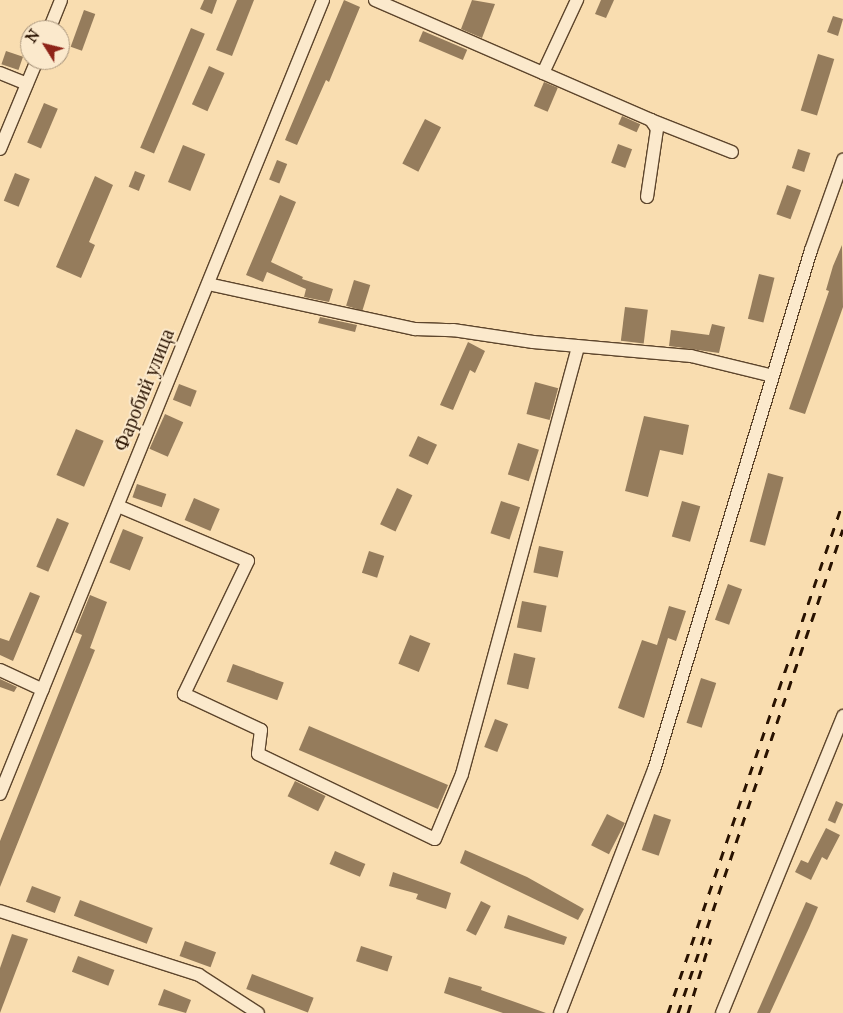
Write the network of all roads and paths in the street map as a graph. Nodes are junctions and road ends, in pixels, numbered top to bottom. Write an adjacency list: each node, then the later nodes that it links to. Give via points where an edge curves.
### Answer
1 (61, 0): 5 (street)
2 (323, 0): 15 (street, Фаробий улица)
3 (375, 0): 8 (street)
4 (577, 0): 8 (street)
5 (53, 20)
6 (33, 70): 9 (street)
7 (0, 73): 9 (street)
8 (543, 73): 10 (street)
9 (27, 84): 11 (street)
10 (651, 120): 12 (street); 14 (street, via 657,129)
11 (0, 149)
12 (732, 152)
13 (843, 160): 17 (street, via 811,250)
14 (646, 197)
15 (208, 284): 16 (street, via 415,329 453,330); 18 (street, Фаробий улица)
16 (578, 346): 17 (street, via 691,356); 18 (street, via 462,774 435,839 258,754 261,730 184,694 248,561)
17 (774, 376): 25 (street, via 654,770)
18 (118, 506): 20 (street, Фаробий улица)
19 (0, 670): 20 (street)
20 (42, 690): 22 (street, Фаробий улица)
21 (843, 716): 26 (street)
22 (0, 794)
23 (0, 911): 24 (street, via 200,975)
24 (258, 1013)
25 (560, 1013)
26 (722, 1013)

